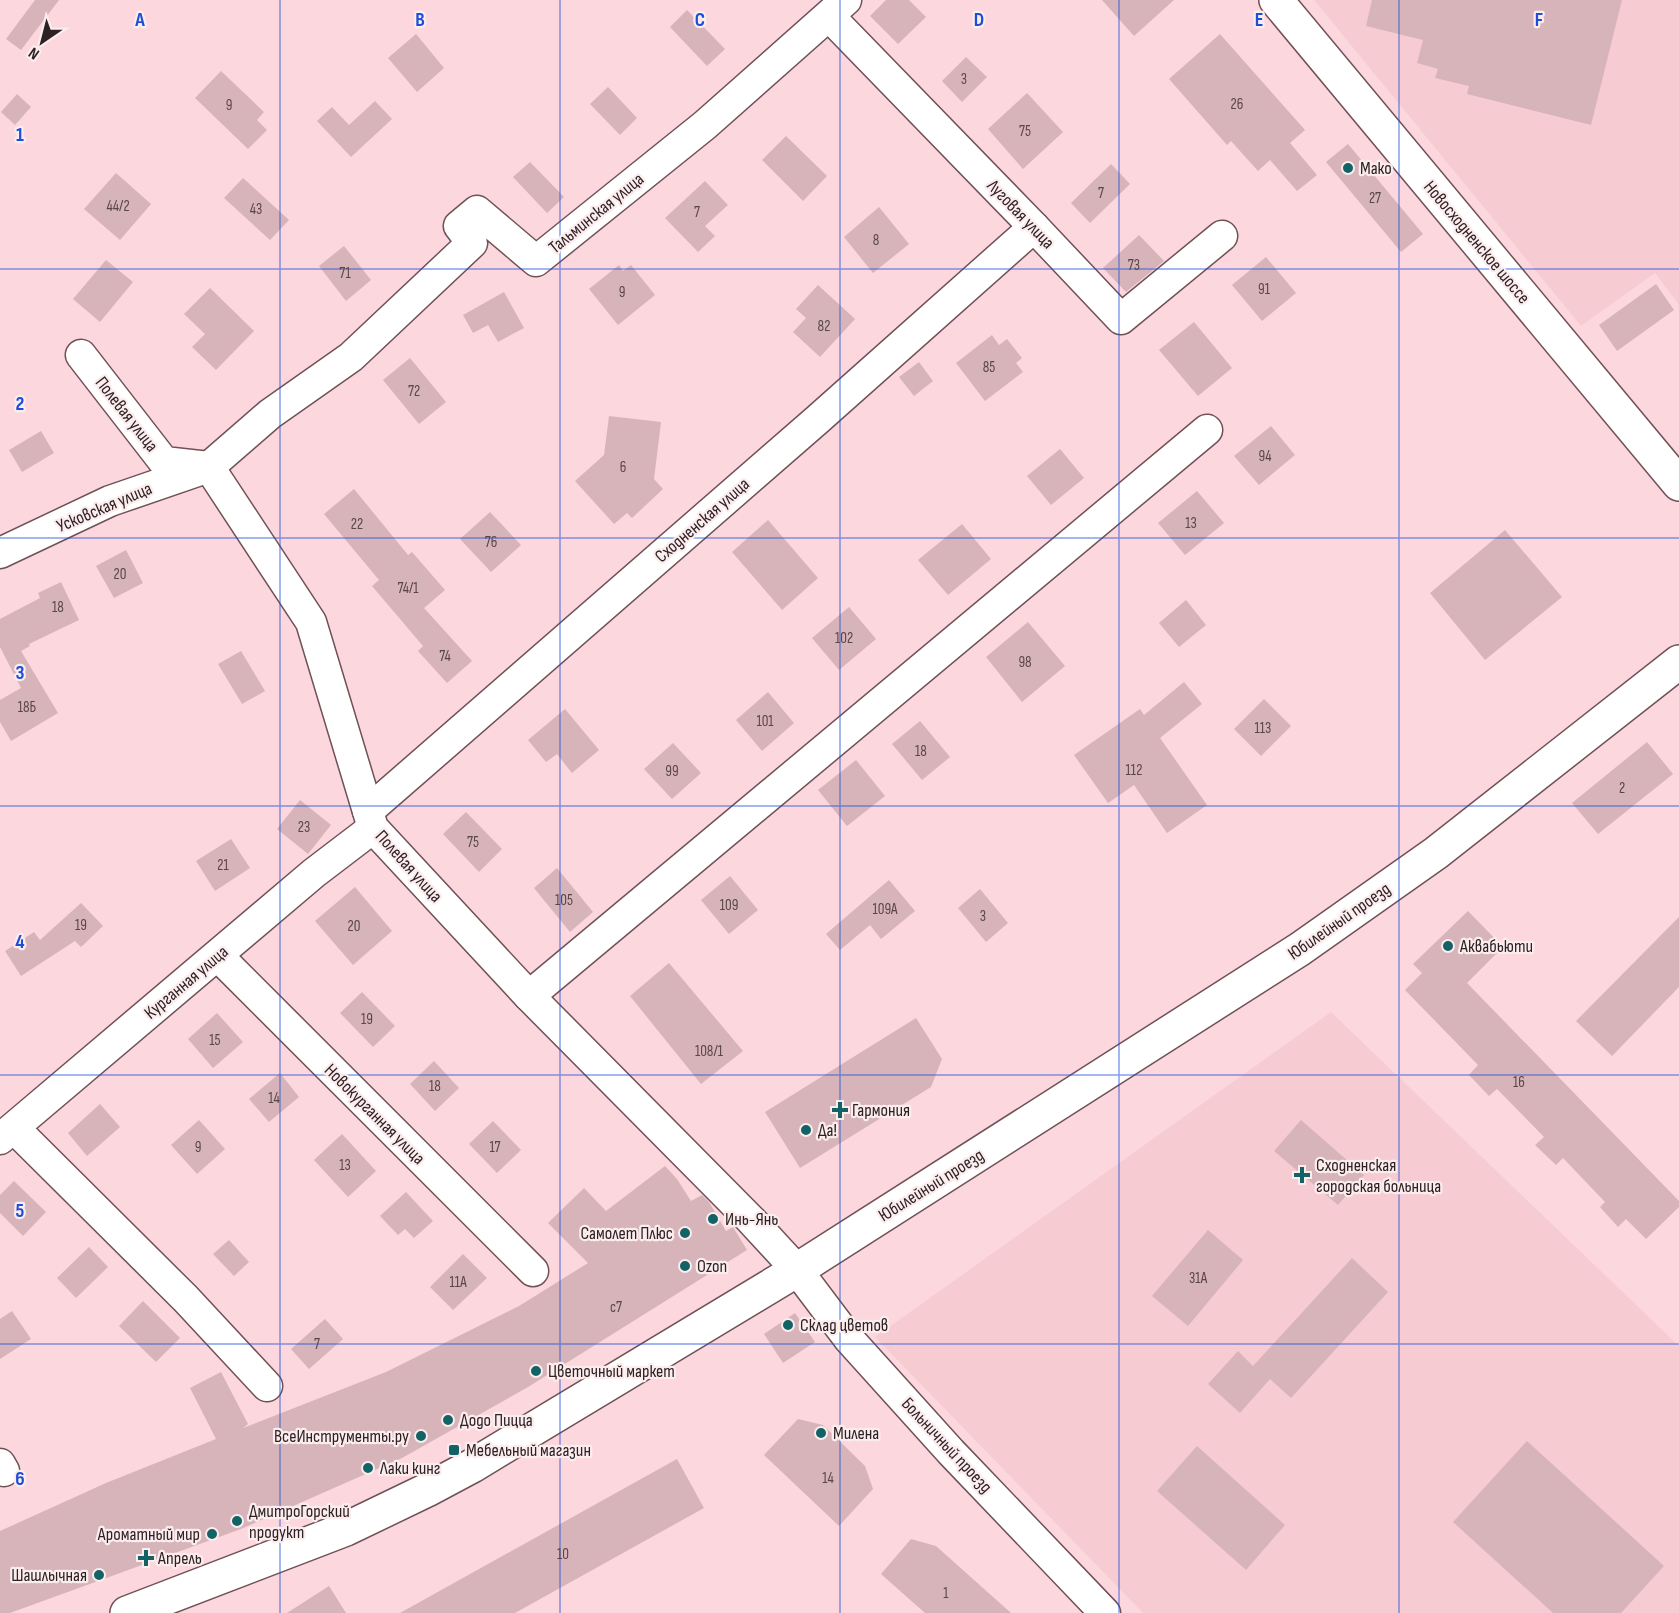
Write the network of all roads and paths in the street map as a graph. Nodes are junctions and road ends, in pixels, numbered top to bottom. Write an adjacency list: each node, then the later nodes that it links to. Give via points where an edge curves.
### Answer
1 (1276, 0): 8 (main road, Новосходненское шоссе)
2 (837, 8): 3 (street, Луговая улица); 7 (street, Тальминская улица, via 705,125 536,261 477,211 459,226 472,243 351,357 270,414)
3 (1034, 227): 4 (street, Луговая улица, via 1120,319); 11 (street, Сходненская улица)
4 (1222, 236)
5 (81, 355): 7 (street, Полевая улица, via 164,462)
6 (1207, 430): 13 (street)
7 (209, 467): 9 (street, Усковская улица, via 110,501); 11 (street, Полевая улица, via 312,622)
8 (1679, 484)
9 (0, 553)
10 (1679, 662): 15 (main road, Юбилейный проезд, via 1437,853 1300,949)
11 (370, 819): 12 (street, Курганная улица); 13 (street, Полевая улица)
12 (218, 956): 14 (street, Курганная улица); 16 (street, Новокурганная улица)
13 (529, 996): 15 (street, Полевая улица)
14 (7, 1133): 17 (street, via 186,1299)
15 (797, 1270): 18 (main road, Юбилейный проезд, via 427,1490 346,1529); 19 (street, Больничный проезд, via 865,1356 951,1452)
16 (533, 1272)
17 (267, 1386)
18 (127, 1613)
19 (1105, 1613)

